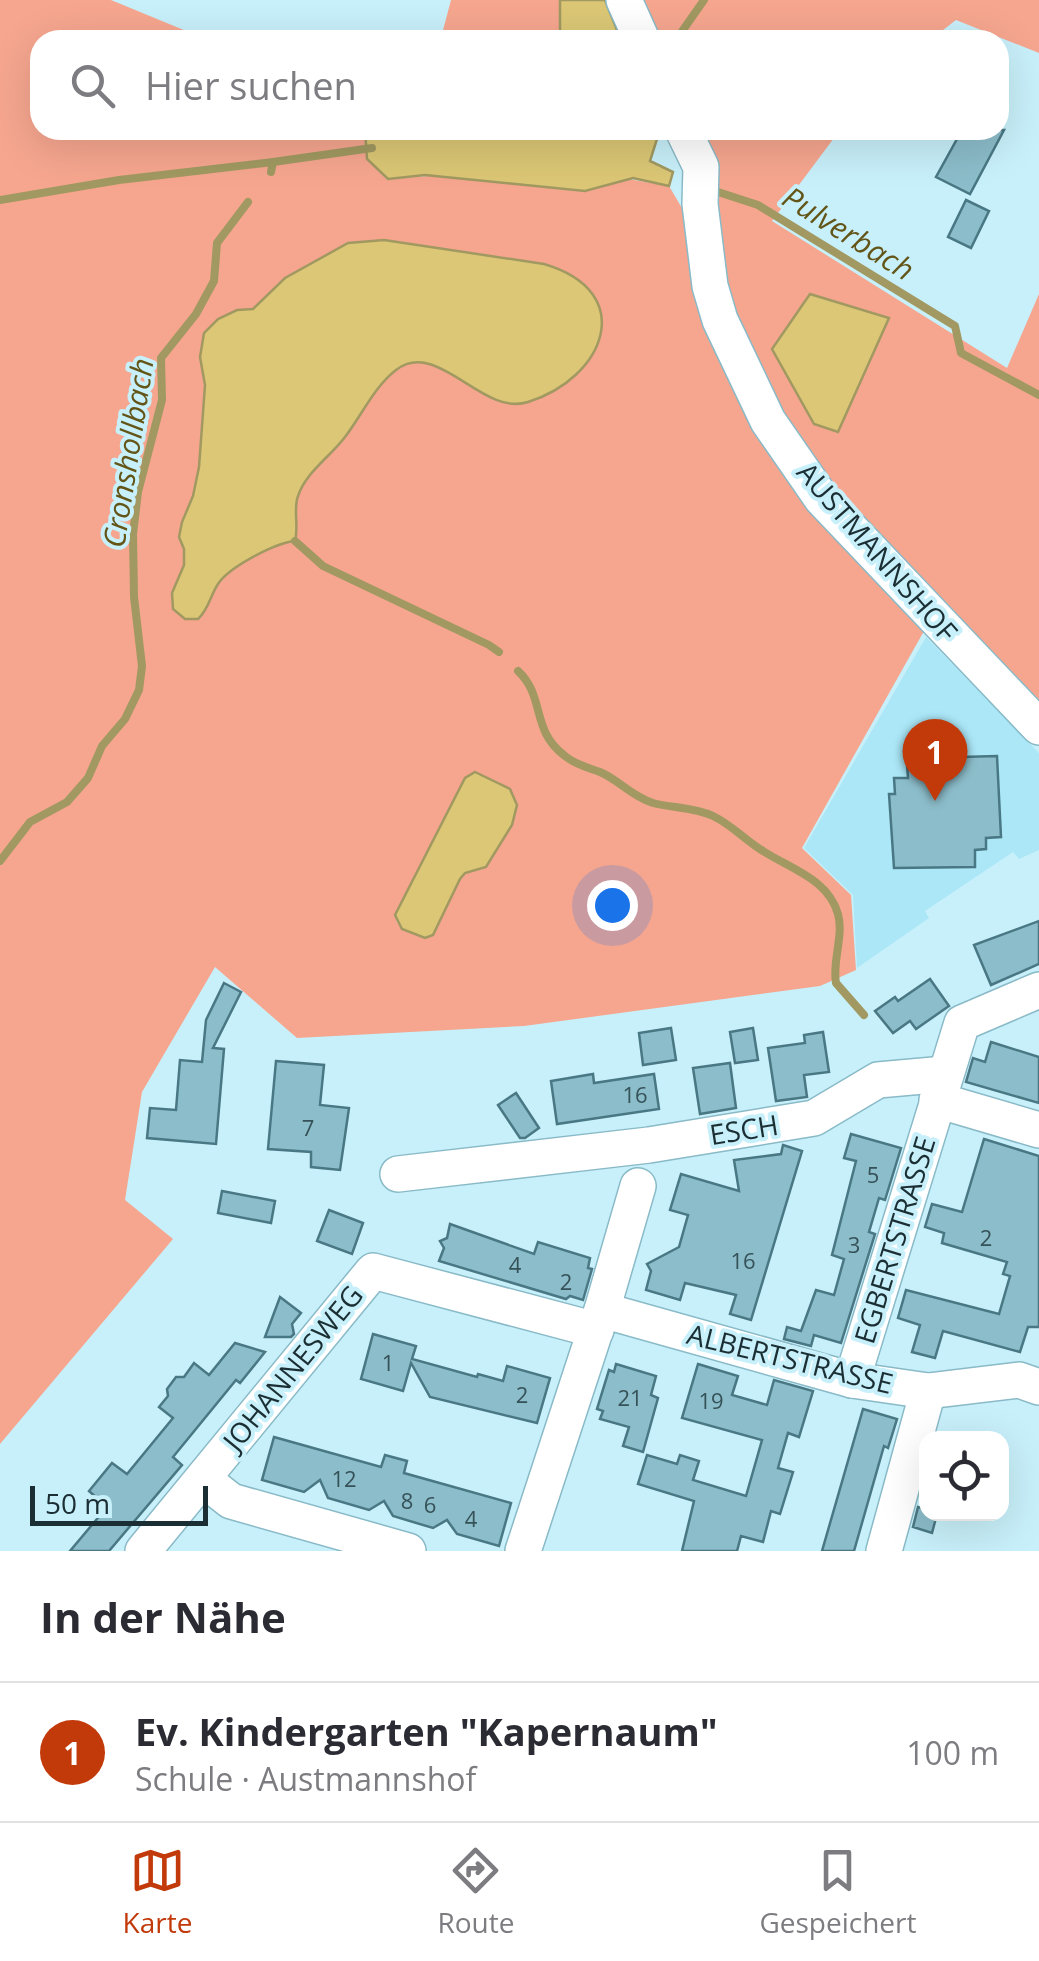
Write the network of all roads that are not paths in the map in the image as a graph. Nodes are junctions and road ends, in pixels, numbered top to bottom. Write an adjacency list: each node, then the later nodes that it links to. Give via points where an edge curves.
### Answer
1 (624, 0): 2 (street)
2 (638, 30)
3 (687, 140): 4 (street, AUSTMANNSHOF, via 701,186 710,286 768,420 822,499)
4 (1039, 727)
5 (1039, 990): 6 (street, via 962,1023)
6 (941, 1087): 7 (street, EGBERTSTRASSE); 8 (street, ESCH, via 878,1080 814,1118); 11 (street, EGBERTSTRASSE)
7 (1039, 1130)
8 (398, 1174)
9 (638, 1186): 10 (street)
10 (599, 1320): 11 (street, ALBERTSTRASSE); 14 (street, JOHANNESWEG, via 373,1271); 17 (street)
11 (852, 1380): 13 (street, ALBERTSTRASSE)
12 (1039, 1387): 13 (street, ALBERTSTRASSE, via 1020,1380)
13 (928, 1390): 18 (street)
14 (203, 1479): 15 (street, JOHANNESWEG); 16 (street, via 231,1500)
15 (143, 1551)
16 (408, 1551)
17 (523, 1551)
18 (884, 1551)

